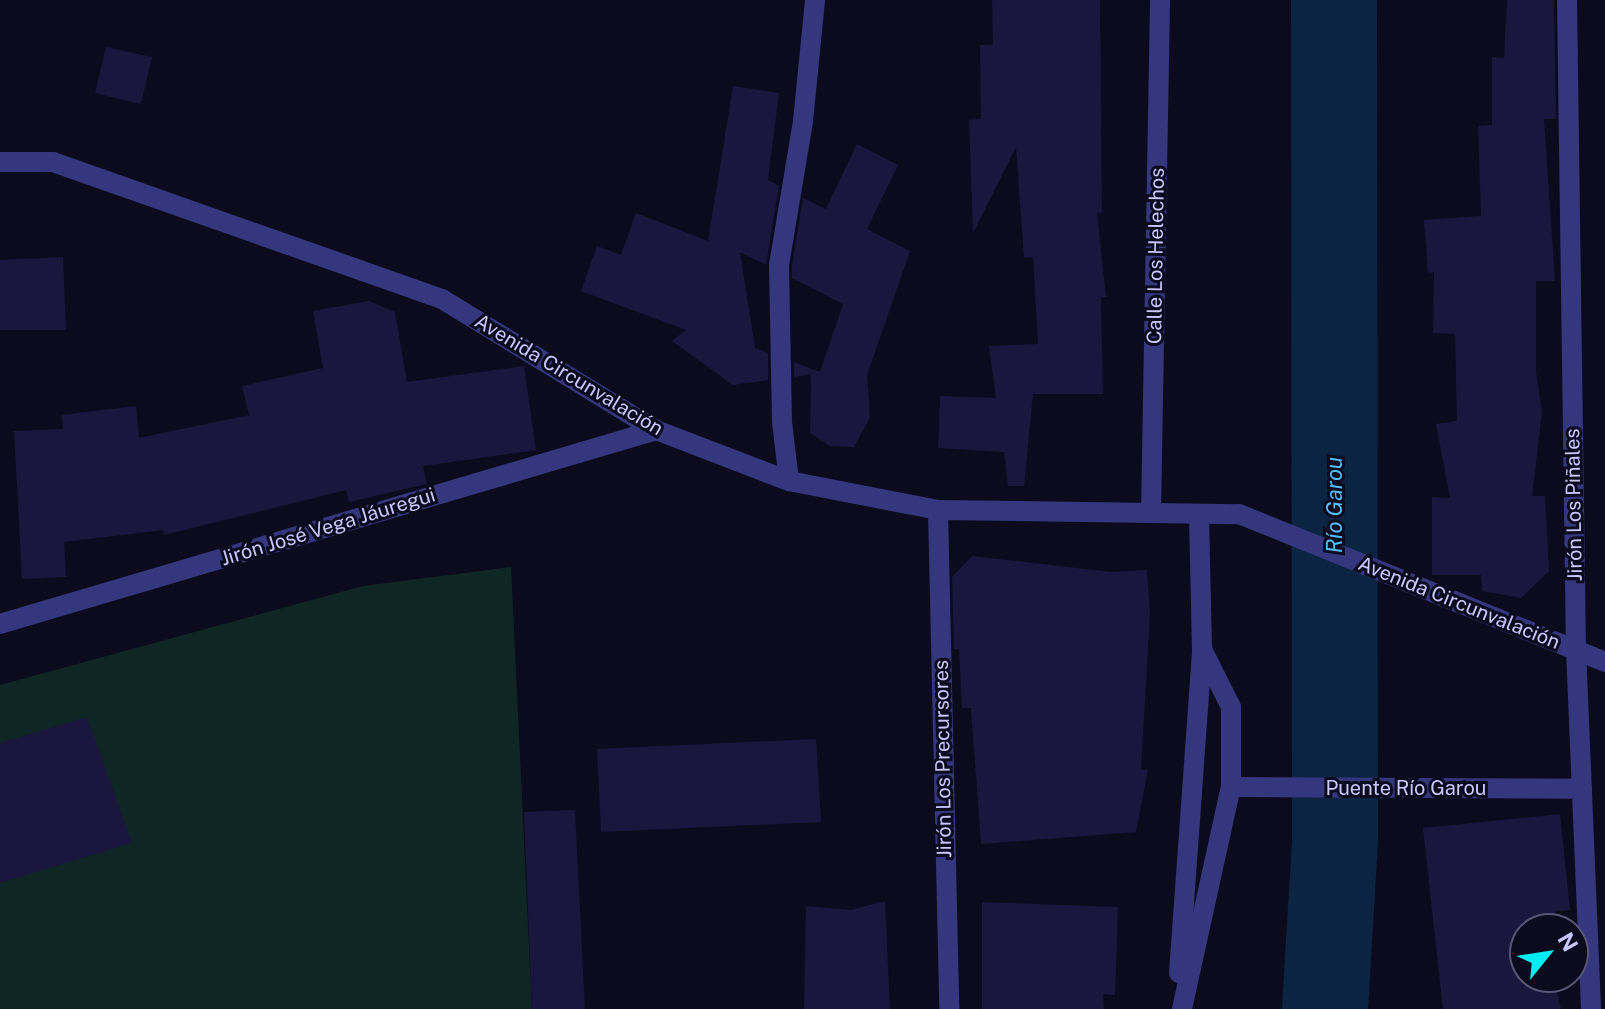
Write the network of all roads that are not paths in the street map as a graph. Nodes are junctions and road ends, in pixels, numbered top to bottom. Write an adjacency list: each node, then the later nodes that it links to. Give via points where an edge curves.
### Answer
1 (815, 0): 6 (street, via 803,121 779,265 782,422)
2 (1160, 0): 8 (street, Calle Los Helechos)
3 (1567, 0): 12 (street, Jirón Los Piñales)
4 (0, 162): 5 (street, Avenida Circunvalación, via 53,162 442,299)
5 (656, 430): 6 (street, Avenida Circunvalación); 10 (street, Jirón José Vega Jáuregui)
6 (789, 481): 7 (street, Avenida Circunvalación)
7 (938, 510): 8 (street, Avenida Circunvalación); 16 (street, Jirón Los Precursores)
8 (1151, 513): 9 (street, Avenida Circunvalación)
9 (1199, 514): 11 (street); 12 (street, Avenida Circunvalación, via 1239,514)
10 (0, 624)
11 (1202, 649): 14 (street, via 1231,707); 17 (street)
12 (1576, 650): 13 (street, Avenida Circunvalación); 15 (street, Jirón Los Piñales)
13 (1605, 662)
14 (1231, 787): 15 (street, Puente Río Garou); 17 (street)
15 (1582, 789): 18 (street, Jirón Los Piñales)
16 (949, 1009)
17 (1179, 1009)
18 (1591, 1009)

